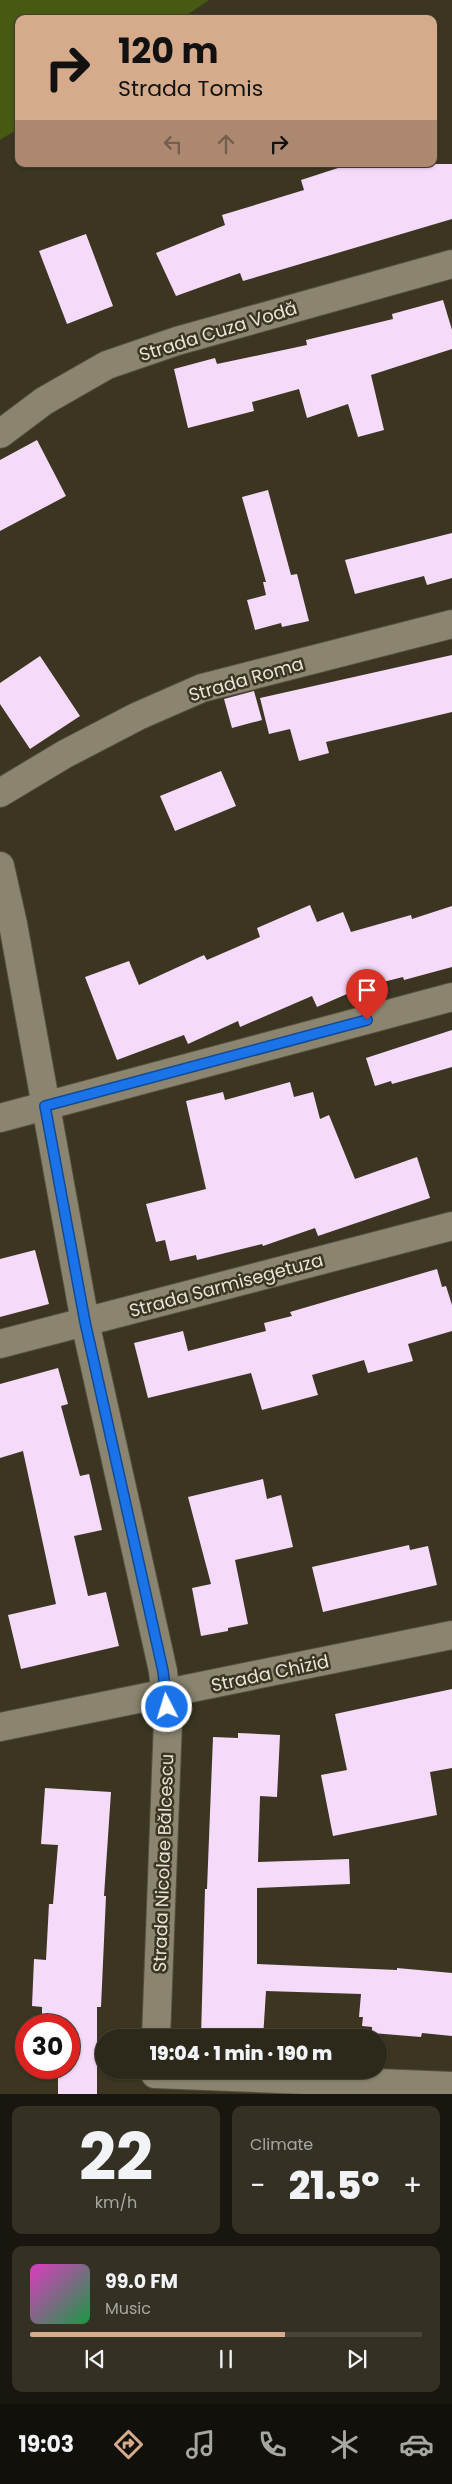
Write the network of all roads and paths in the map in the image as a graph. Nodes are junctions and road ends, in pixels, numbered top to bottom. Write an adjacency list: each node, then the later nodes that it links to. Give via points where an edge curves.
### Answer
1 (452, 264): 2 (street, Strada Cuza Vodă, via 177,341 107,365 44,401)
2 (0, 434)
3 (452, 624): 4 (street, Strada Roma, via 202,688 138,716)
4 (0, 793)
5 (0, 866): 7 (street, Strada Nicolae Bălcescu)
6 (452, 997): 7 (street)
7 (45, 1106): 8 (street); 10 (street, Strada Nicolae Bălcescu)
8 (0, 1118)
9 (452, 1226): 10 (street, Strada Sarmisegetuza)
10 (85, 1322): 11 (street, Strada Sarmisegetuza); 13 (street, Strada Nicolae Bălcescu)
11 (0, 1344)
12 (452, 1635): 13 (street, Strada Chizid)
13 (166, 1694): 14 (street, Strada Chizid); 15 (street, Strada Nicolae Bălcescu, via 168,1720)
14 (0, 1727)
15 (156, 2029)
16 (155, 2079): 17 (street)
17 (452, 2086)

